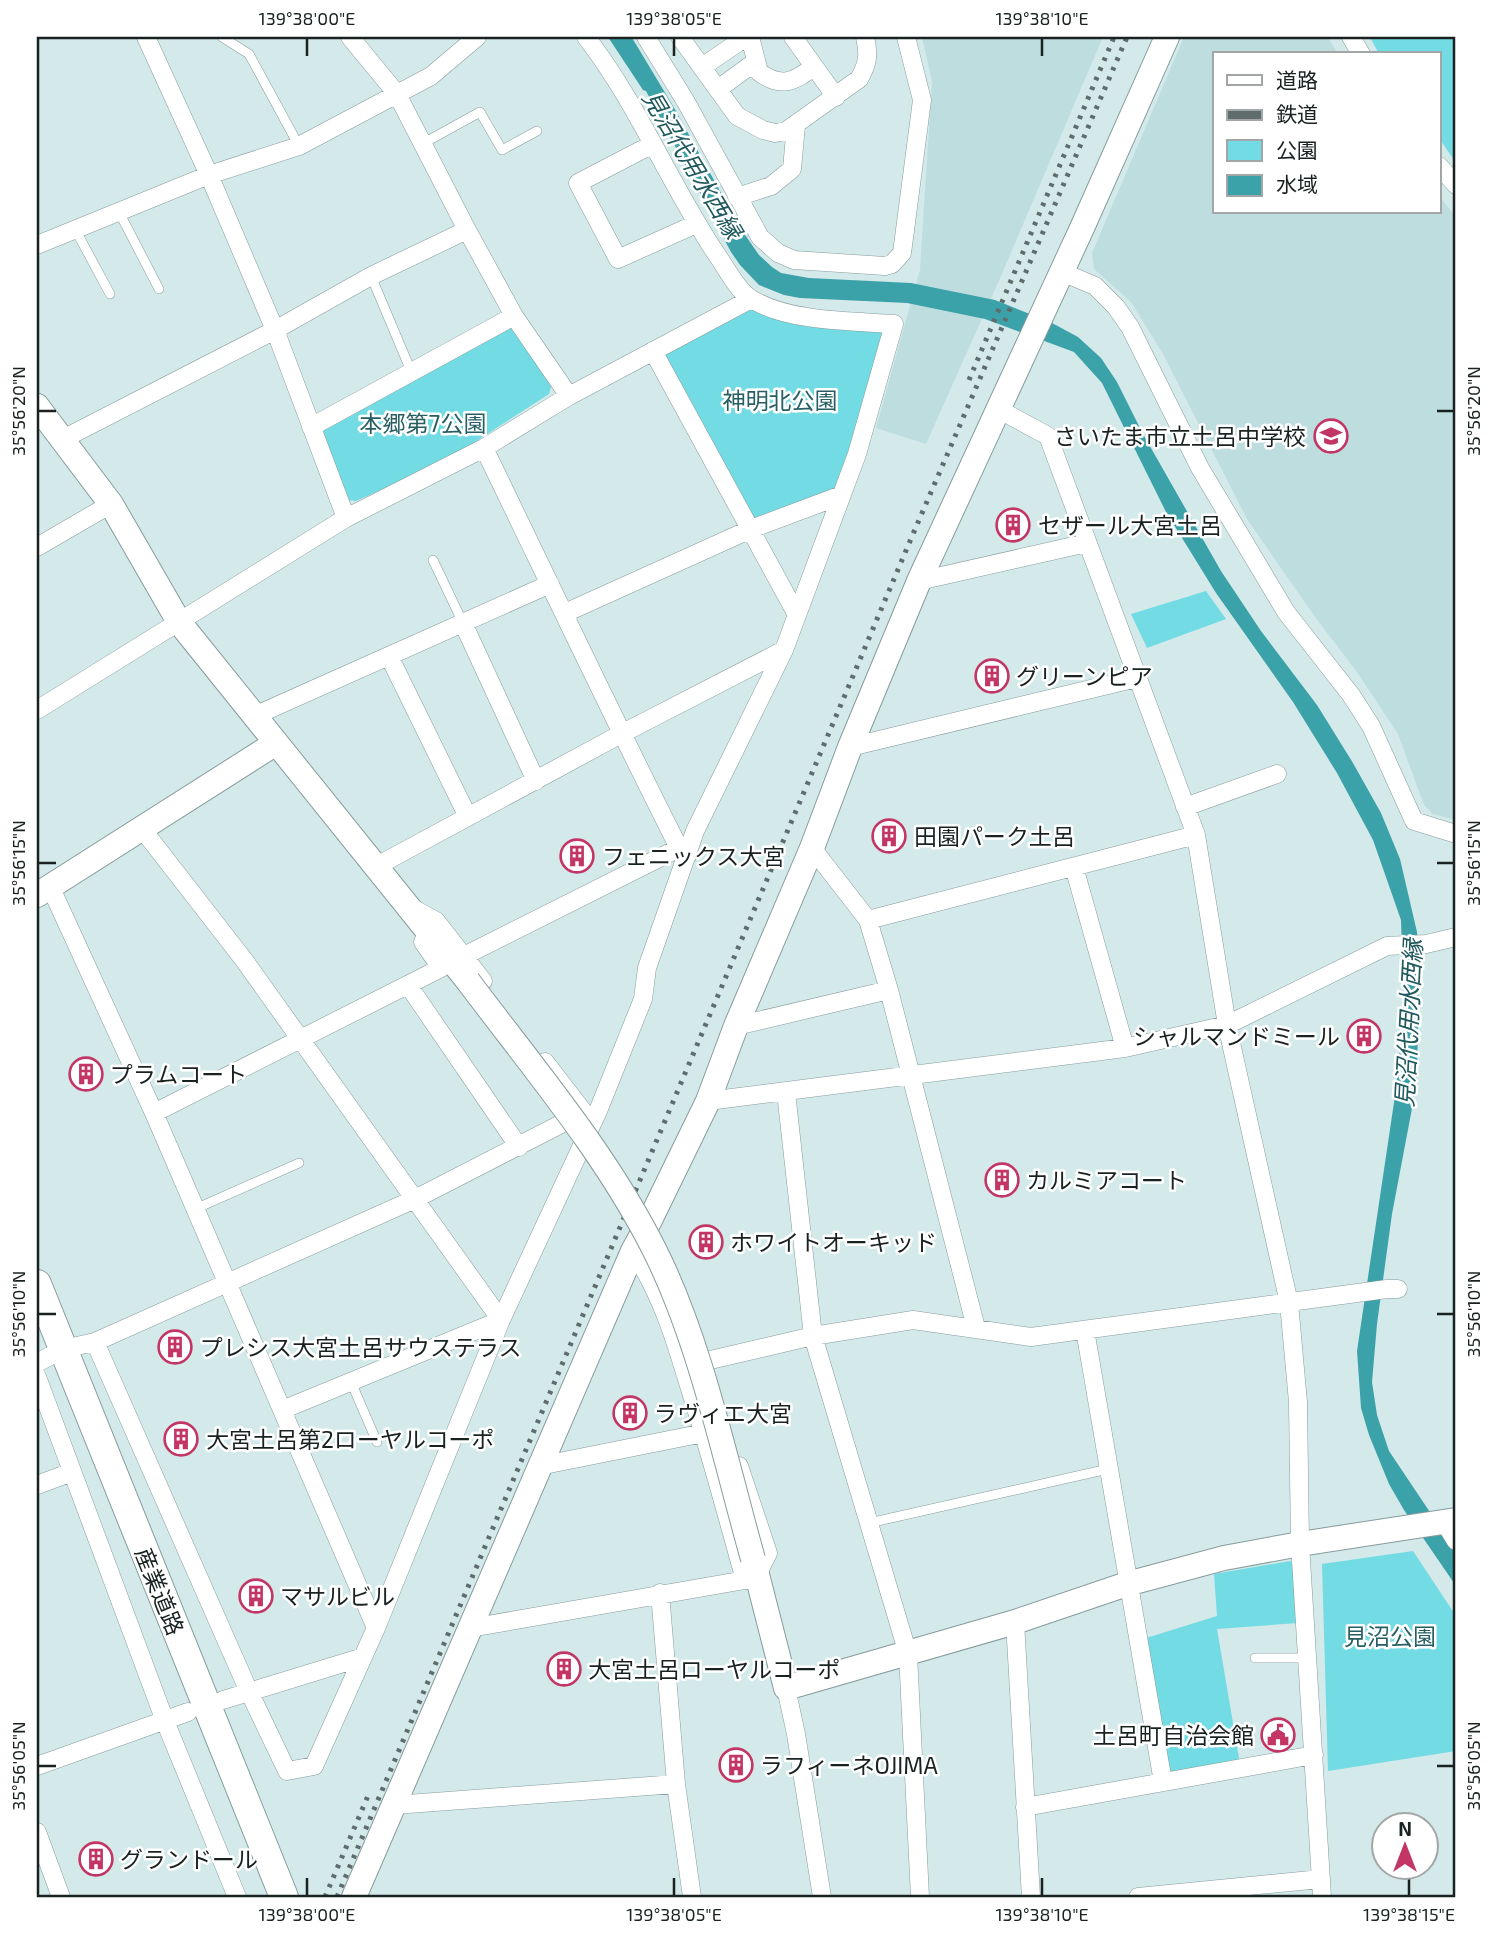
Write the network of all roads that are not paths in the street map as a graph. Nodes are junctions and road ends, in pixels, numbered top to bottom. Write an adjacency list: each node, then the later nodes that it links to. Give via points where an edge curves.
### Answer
1 (146, 37): 25 (street)
2 (222, 37): 23 (lane, via 250,54)
3 (351, 37): 17 (street)
4 (477, 37): 17 (street, via 431,76)
5 (586, 37): 22 (street)
6 (646, 37): 27 (street)
7 (748, 37): 13 (street); 14 (street)
8 (793, 37): 15 (street)
9 (865, 37): 18 (street, via 865,68 859,79)
10 (906, 37): 27 (street, via 922,100 898,259 885,266 794,260 760,237)
11 (1167, 37): 33 (street)
12 (683, 38): 14 (street)
13 (755, 62): 15 (street, via 759,72 777,83 800,77); 16 (street)
14 (702, 67): 16 (street)
15 (814, 67): 18 (street)
16 (718, 89): 19 (street, via 737,116 763,131 786,131)
17 (397, 94): 21 (street); 23 (street)
18 (836, 97): 19 (street)
19 (796, 125): 27 (street, via 792,169 771,186)
20 (537, 131): 21 (lane, via 502,150 480,112)
21 (422, 144): 31 (street)
22 (653, 144): 29 (street); 29 (street, via 578,183 618,259)
23 (299, 146): 25 (street)
24 (1440, 167): 26 (street)
25 (209, 175): 28 (street); 39 (street)
26 (1456, 185)
27 (737, 197)
28 (119, 212): 30 (street); 35 (lane)
29 (696, 224): 37 (street)
30 (75, 229): 32 (street); 36 (lane)
31 (467, 230): 34 (street); 38 (street)
32 (37, 245)
33 (1062, 272): 44 (street); 74 (street, via 1095,286 1130,327 1200,468 1286,612 1371,726 1415,821)
34 (371, 275): 39 (street); 41 (lane)
35 (159, 289)
36 (110, 294)
37 (751, 299): 40 (street); 48 (street, via 779,311 894,324)
38 (514, 316): 41 (street); 42 (street)
39 (275, 330): 45 (street); 46 (street)
40 (653, 351): 42 (street); 51 (street)
41 (411, 372): 45 (street)
42 (569, 396): 47 (street)
43 (37, 406): 46 (street)
44 (998, 410): 52 (street, via 1048,436); 55 (street)
45 (311, 427): 50 (street)
46 (61, 440): 49 (street)
47 (484, 448): 50 (street); 56 (street)
48 (842, 495): 51 (street); 58 (street)
49 (111, 504): 53 (street); 59 (street)
50 (346, 518): 59 (street)
51 (751, 530): 57 (street); 58 (street)
52 (1087, 543): 55 (street); 63 (street)
53 (37, 547)
54 (433, 560): 60 (lane)
55 (919, 581): 68 (street)
56 (550, 584): 57 (street); 60 (street)
57 (565, 613): 66 (street)
58 (797, 615): 61 (street)
59 (179, 622): 64 (street); 65 (street)
60 (463, 623): 62 (street); 70 (street)
61 (784, 650): 66 (street); 77 (street)
62 (389, 656): 65 (street); 72 (street)
63 (1137, 678): 68 (street); 71 (street)
64 (37, 710)
65 (254, 716): 67 (street)
66 (621, 734): 70 (street); 77 (street)
67 (276, 743): 73 (street); 78 (street)
68 (850, 747): 76 (street)
69 (1278, 774): 71 (street)
70 (536, 781): 72 (street)
71 (1185, 807): 75 (street)
72 (468, 817): 78 (street)
73 (143, 830): 80 (street); 89 (street)
74 (1456, 834)
75 (1196, 835): 79 (street); 88 (street)
76 (812, 848): 82 (street); 87 (street)
77 (683, 852): 84 (street); 95 (street, via 647,968 643,999)
78 (375, 867): 81 (street)
79 (1074, 867): 82 (street); 90 (street)
80 (43, 890): 94 (street)
81 (405, 904): 84 (street, via 436,921); 85 (street, via 412,927 441,968); 127 (street, bridge, via 589,1144 655,1251 682,1316)
82 (868, 920): 86 (street)
83 (1456, 937): 88 (street, via 1387,946)
84 (464, 956): 95 (street)
85 (408, 985): 89 (street); 97 (street)
86 (889, 990): 87 (street); 91 (street)
87 (736, 1026): 93 (street)
88 (1227, 1026): 90 (street); 106 (street)
89 (300, 1038): 94 (street); 99 (street)
90 (1125, 1048): 91 (street)
91 (911, 1076): 92 (street); 108 (street)
92 (786, 1092): 93 (street); 110 (street)
93 (708, 1101): 101 (street)
94 (154, 1113): 100 (street)
95 (592, 1123): 107 (street)
96 (561, 1124): 97 (street)
97 (519, 1147): 99 (street)
98 (299, 1163): 100 (lane)
99 (415, 1199): 103 (street); 107 (street)
100 (195, 1209): 103 (street)
101 (650, 1220): 102 (street); 113 (street, via 682,1281)
102 (633, 1251): 118 (street, via 662,1302); 120 (street)
103 (226, 1283): 111 (street); 117 (street)
104 (37, 1284): 112 (main road, 産業道路)
105 (1393, 1289): 106 (street)
106 (1289, 1303): 109 (street); 126 (street, via 1298,1402)
107 (501, 1320): 116 (street); 131 (street)
108 (976, 1328): 109 (street, via 1031,1337); 110 (street, via 913,1320)
109 (1085, 1331): 121 (street)
110 (813, 1336): 113 (street); 124 (street)
111 (94, 1342): 112 (street); 138 (street)
112 (62, 1349): 114 (street); 151 (main road, 産業道路)
113 (706, 1361): 127 (street, via 768,1553)
114 (37, 1363)
115 (37, 1377): 122 (street)
116 (351, 1381): 117 (street); 119 (lane)
117 (282, 1410): 131 (street)
118 (704, 1433): 120 (street); 127 (street)
119 (377, 1442)
120 (539, 1466): 132 (street)
121 (1108, 1469): 124 (lane); 128 (street)
122 (72, 1472): 123 (street); 141 (street)
123 (37, 1485)
124 (869, 1523): 133 (street)
125 (1453, 1528): 126 (street, via 1400,1529)
126 (1300, 1544): 128 (street); 136 (street)
127 (754, 1574): 129 (street); 137 (street)
128 (1127, 1584): 130 (street); 144 (street)
129 (660, 1593): 132 (street); 145 (street)
130 (1015, 1622): 133 (street); 147 (street)
131 (376, 1628): 134 (street)
132 (470, 1628): 146 (street)
133 (908, 1654): 137 (street); 157 (street)
134 (363, 1657): 138 (street); 138 (street, via 314,1766 286,1771)
135 (1255, 1658): 136 (lane)
136 (1308, 1658): 142 (street)
137 (786, 1688): 156 (street)
138 (249, 1691): 139 (street)
139 (223, 1700)
140 (188, 1712): 141 (street)
141 (165, 1721): 143 (street); 153 (street)
142 (1314, 1755): 144 (street); 149 (street)
143 (37, 1766)
144 (1163, 1783): 147 (street)
145 (676, 1784): 146 (street); 155 (street)
146 (394, 1805): 154 (street)
147 (1025, 1807): 158 (street)
148 (37, 1832): 152 (street)
149 (1321, 1879): 150 (street); 160 (street)
150 (1215, 1893): 159 (street)
151 (283, 1895)
152 (61, 1897)
153 (237, 1897)
154 (354, 1897)
155 (692, 1897)
156 (822, 1897)
157 (920, 1897)
158 (1031, 1897)
159 (1138, 1897)
160 (1322, 1897)

